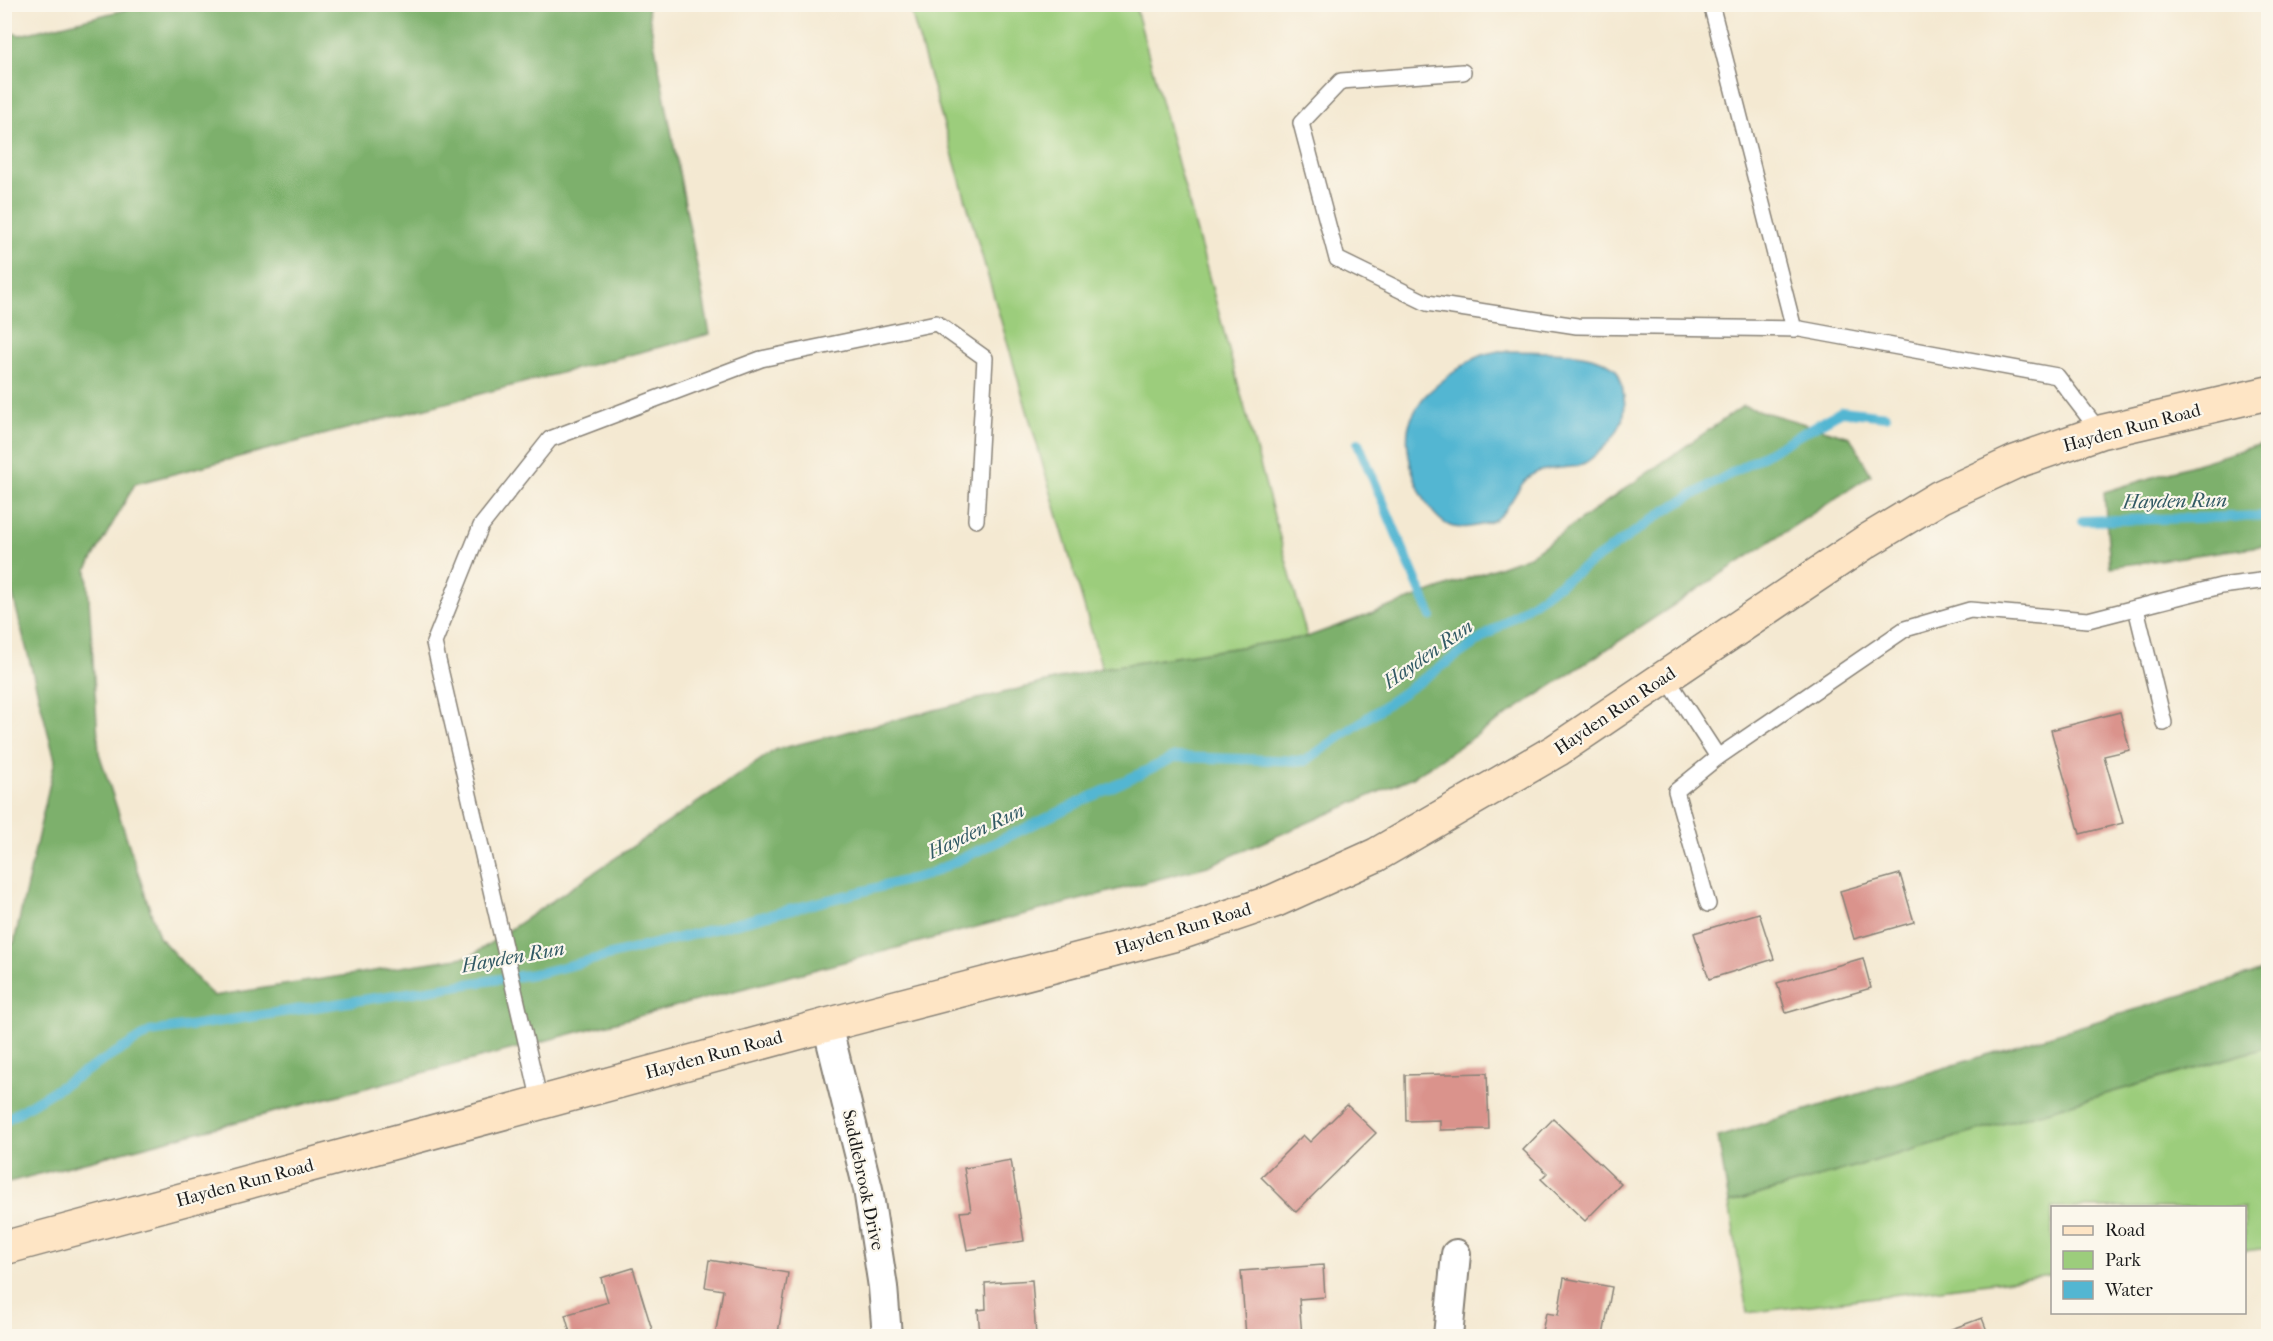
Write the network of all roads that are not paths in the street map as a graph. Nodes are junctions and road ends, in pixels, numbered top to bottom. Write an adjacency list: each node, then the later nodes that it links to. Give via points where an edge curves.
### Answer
1 (1711, 4): 3 (lane)
2 (1462, 72): 3 (lane, via 1341,81 1301,123 1337,259 1427,303 1577,326)
3 (1794, 329): 5 (lane, via 2057,376)
4 (2268, 393): 5 (main road, Hayden Run Road)
5 (2100, 432): 9 (main road, Hayden Run Road, via 2015,462 1940,497)
6 (976, 520): 14 (lane, via 985,358 936,323 761,359 550,439 481,526 434,643)
7 (2268, 580): 8 (lane, via 2221,586)
8 (2136, 608): 10 (lane); 11 (lane, via 2088,620 1970,610 1905,629)
9 (1666, 677): 11 (lane); 13 (main road, Hayden Run Road, via 1557,750 1376,855 1274,902 1180,933)
10 (2164, 723)
11 (1718, 757): 12 (lane, via 1676,791)
12 (1708, 904)
13 (827, 1025): 14 (main road, Hayden Run Road); 17 (street, Saddlebrook Drive, via 868,1189)
14 (540, 1102): 15 (main road, Hayden Run Road)
15 (4, 1248)
16 (1456, 1254): 18 (street)
17 (887, 1336)
18 (1448, 1336)

